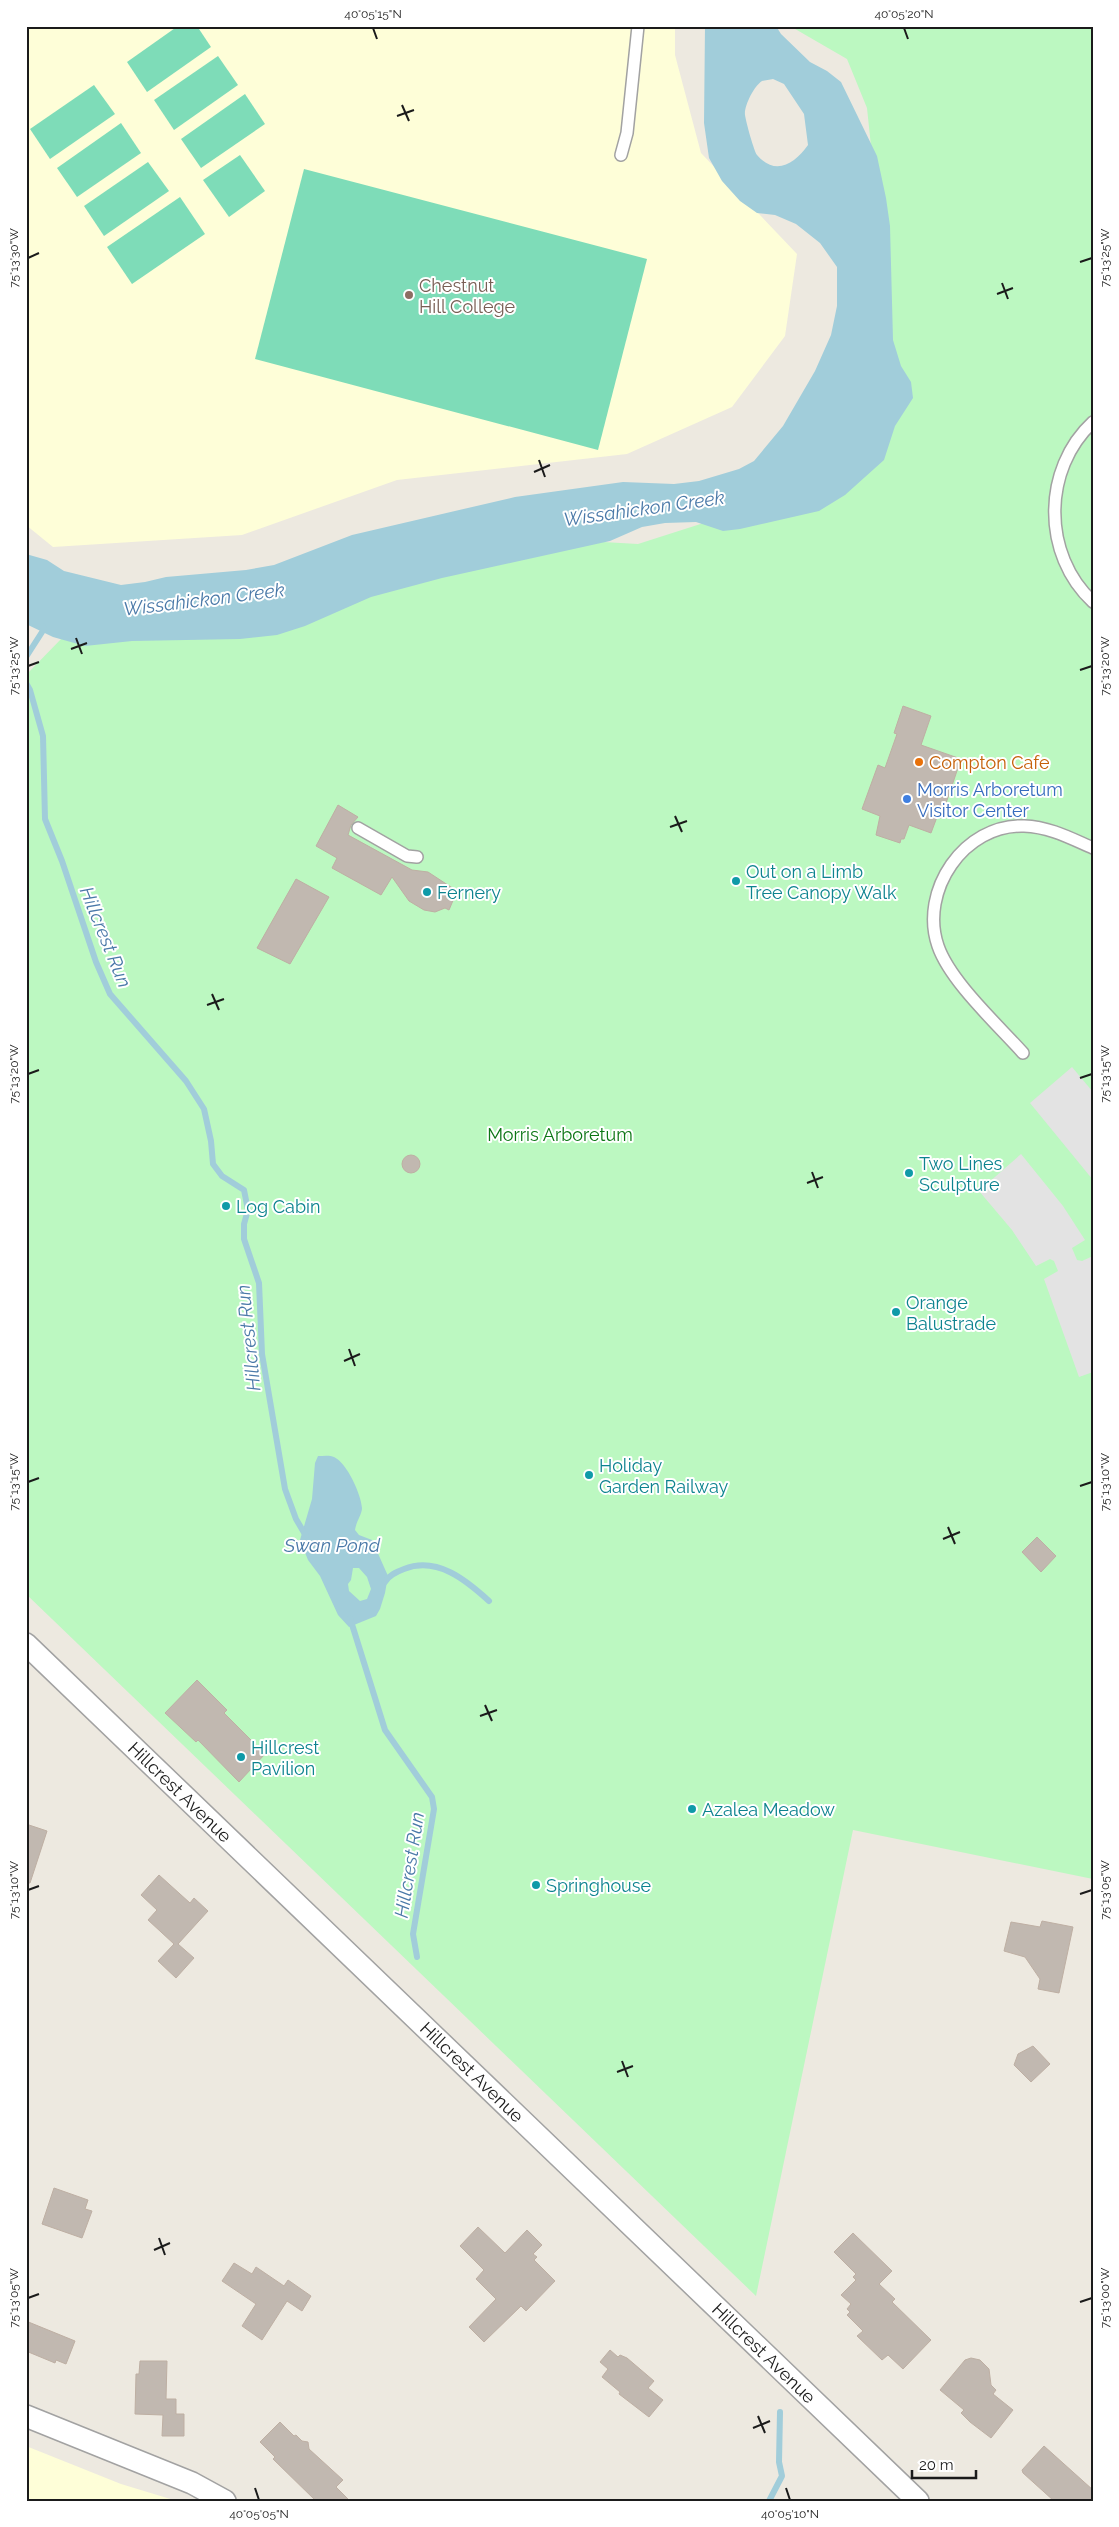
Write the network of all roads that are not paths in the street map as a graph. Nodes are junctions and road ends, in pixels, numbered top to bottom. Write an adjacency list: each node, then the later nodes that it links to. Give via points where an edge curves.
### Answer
1 (638, 26): 2 (lane)
2 (621, 155)
3 (1093, 422): 4 (lane, via 1076,441 1060,473 1054,512 1056,532 1068,569)
4 (1093, 602)
5 (358, 828): 7 (lane, via 407,856)
6 (1093, 848): 8 (lane, via 1053,830 1022,826 1009,828 984,836 962,853 937,890 932,918 934,934 945,962)
7 (417, 857)
8 (1022, 1053)
9 (26, 1644): 12 (street, Hillcrest Avenue)
10 (26, 2416): 11 (street, via 192,2483)
11 (225, 2501)
12 (918, 2501)

